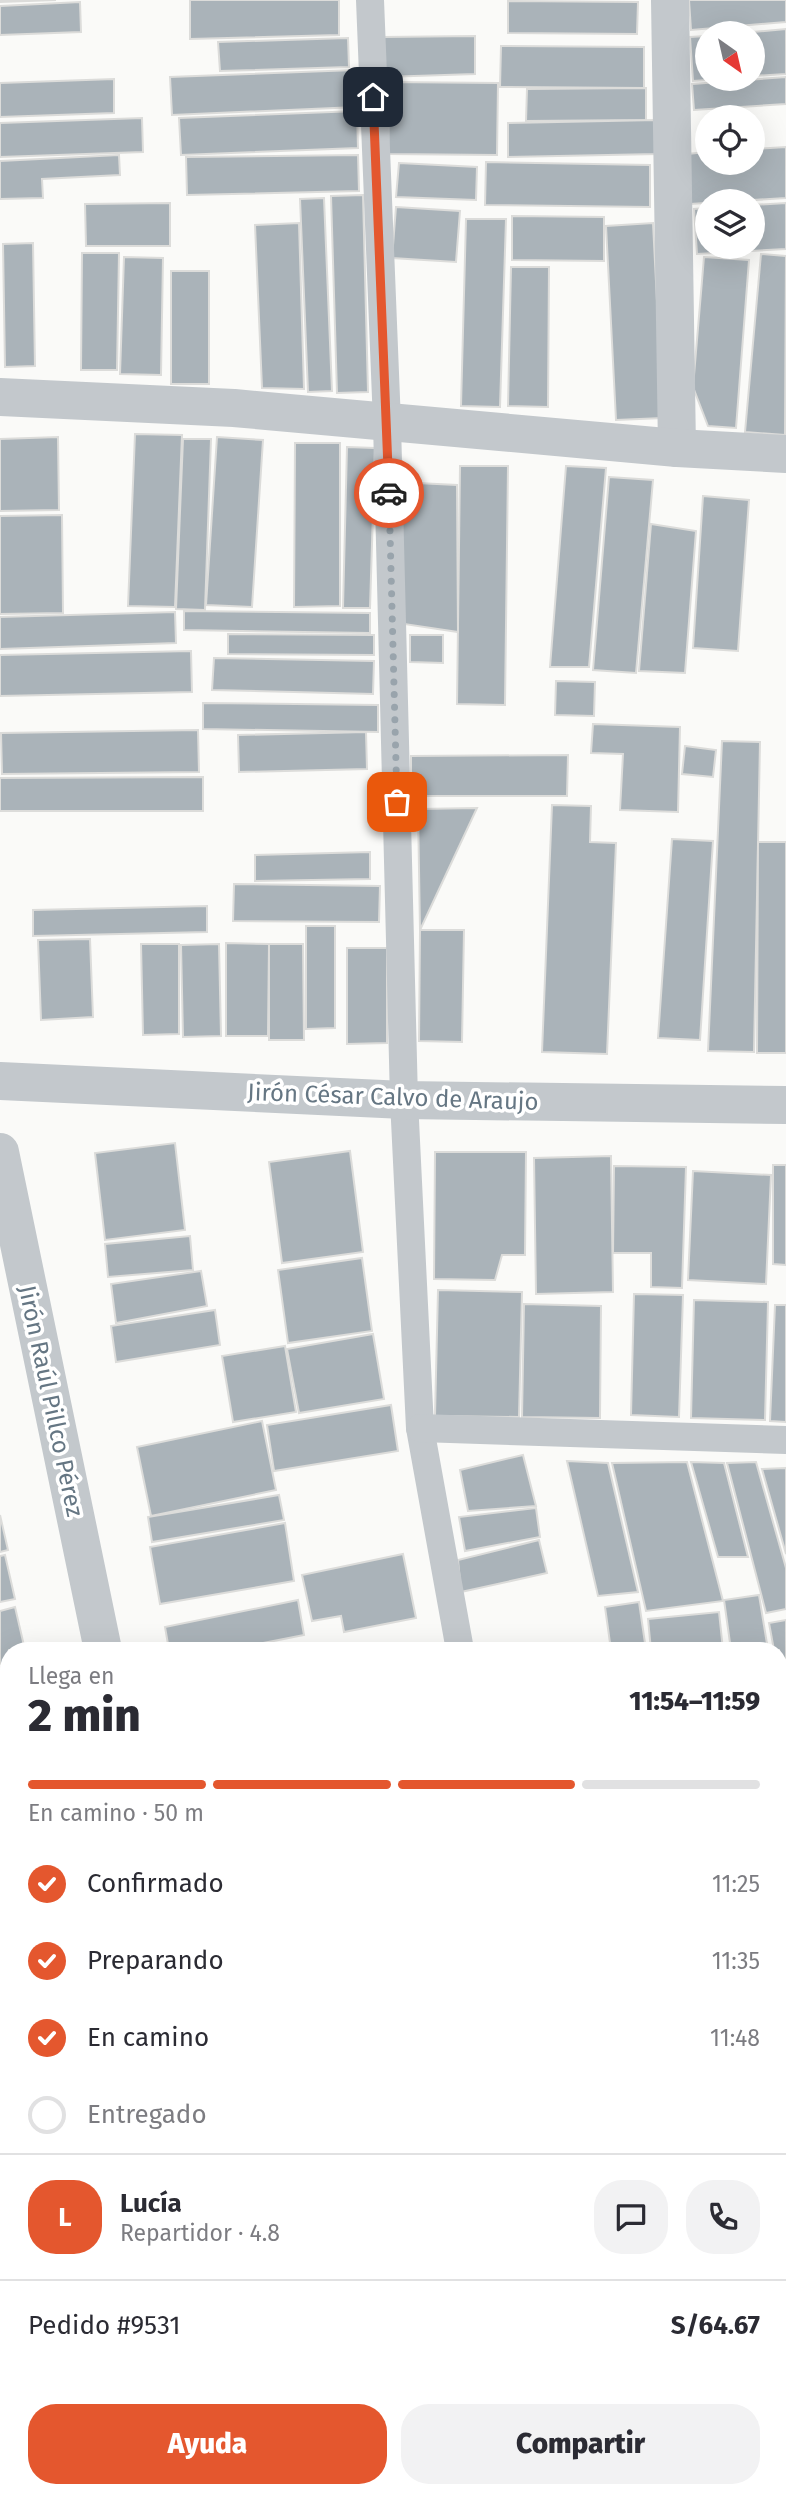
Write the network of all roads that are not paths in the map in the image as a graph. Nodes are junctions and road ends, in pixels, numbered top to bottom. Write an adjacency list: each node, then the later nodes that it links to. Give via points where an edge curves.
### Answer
1 (370, 0): 4 (lane)
2 (670, 0): 5 (street)
3 (0, 397): 4 (street, via 234,408)
4 (387, 423): 5 (street); 8 (lane)
5 (677, 448): 6 (street)
6 (786, 454)
7 (0, 1082): 8 (street, Jirón César Calvo de Araujo)
8 (404, 1100): 9 (street, Jirón César Calvo de Araujo); 11 (lane)
9 (786, 1105)
10 (0, 1152): 13 (street, Jirón Raúl Pillco Pérez)
11 (420, 1428): 12 (lane); 14 (lane)
12 (786, 1440)
13 (101, 1642)
14 (459, 1642)

